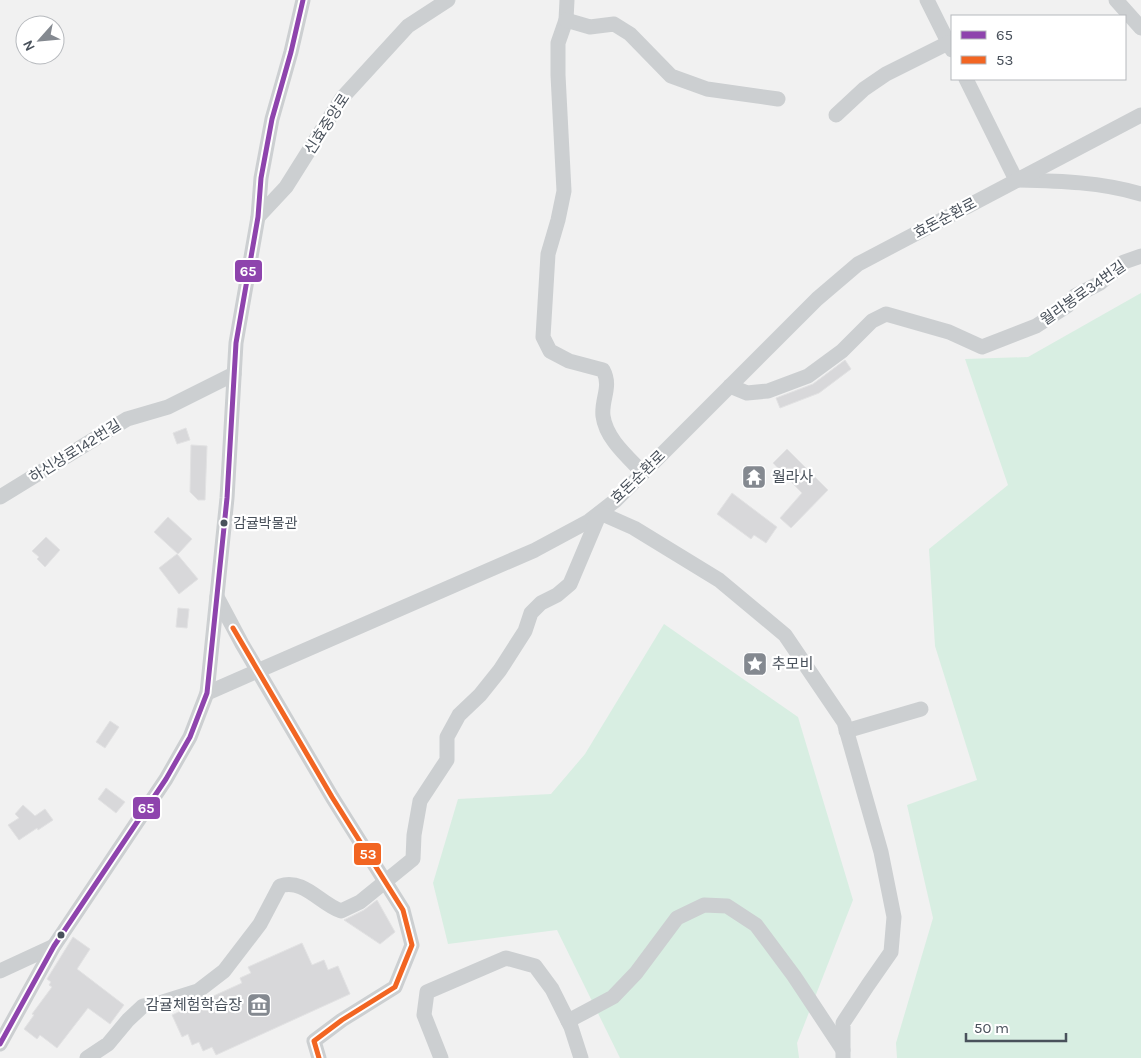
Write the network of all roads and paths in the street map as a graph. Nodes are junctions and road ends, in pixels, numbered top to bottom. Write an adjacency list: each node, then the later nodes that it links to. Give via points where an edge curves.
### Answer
1 (303, 0): 15 (street, via 272,119 261,178)
2 (448, 0): 15 (street, 신효중앙로, via 408,26 342,98 286,187)
3 (567, 0): 6 (street)
4 (927, 0): 8 (street)
5 (1116, 0): 7 (street)
6 (566, 20): 10 (street, via 590,27 614,24 630,34 671,76 708,89); 19 (street, via 558,42 564,192 548,254 543,337 550,351 569,361 603,370 607,378 603,414 606,429 620,450)
7 (1141, 28)
8 (950, 47): 12 (street, via 886,74 864,89)
9 (966, 80): 13 (street)
10 (778, 99)
11 (1141, 115): 13 (street, 효돈순환로)
12 (836, 116)
13 (1016, 180): 14 (street, via 1084,182); 18 (street, 효돈순환로, via 858,264 817,299)
14 (1141, 194)
15 (258, 217): 17 (street, via 236,343)
16 (1141, 256): 18 (street, 월라봉로34번길, via 1124,262 1100,283 1075,296 1067,306 1036,326 996,343 982,347 949,332 886,314 872,321 842,351 808,376 768,391 748,393)
17 (234, 374): 20 (street, 하신상로142번길, via 168,407 127,420); 22 (street)
18 (730, 386): 19 (street, 효돈순환로)
19 (643, 473): 21 (street, 효돈순환로)
20 (0, 497)
21 (600, 513): 23 (street, 효돈순환로, via 535,550); 26 (street, via 634,528 718,580 785,635 844,722); 27 (street, via 570,584 531,613 525,632 500,670 459,715 447,738 447,760 420,801 413,859)
22 (217, 597): 23 (street); 24 (street)
23 (257, 670): 24 (street, 효돈순환로); 27 (street)
24 (207, 693): 28 (street, via 190,737 166,779)
25 (920, 708): 26 (street)
26 (846, 731): 32 (street, via 881,852 894,917 891,952 843,1023)
27 (385, 881): 33 (street, via 360,902 341,911 330,908 307,890 292,884 280,886 260,924 224,971 198,991 143,1006 108,1044); 34 (street, via 403,910 412,945 395,987 314,1041)
28 (54, 946): 29 (street); 31 (street)
29 (0, 971)
30 (568, 1021): 32 (street, via 613,997 636,973 677,918 704,905 727,906 756,925 794,976); 35 (street, via 552,989 535,966 506,958 427,992 424,1015); 36 (street)
31 (0, 1044)
32 (843, 1054)
33 (87, 1058)
34 (319, 1058)
35 (441, 1058)
36 (581, 1058)

